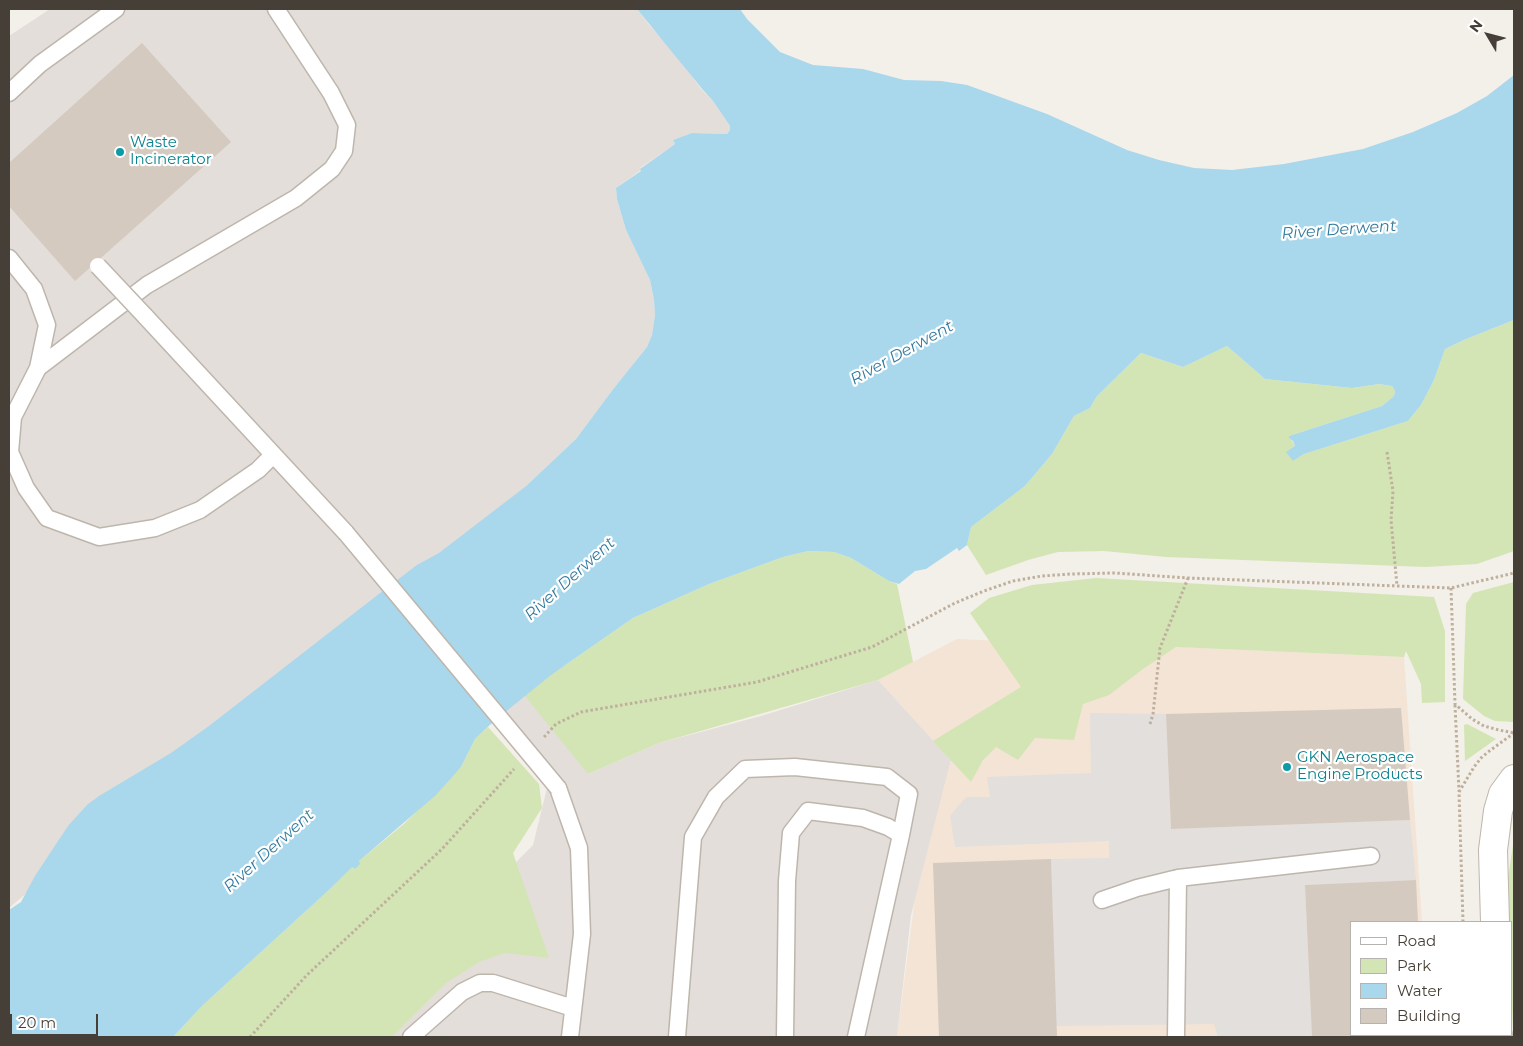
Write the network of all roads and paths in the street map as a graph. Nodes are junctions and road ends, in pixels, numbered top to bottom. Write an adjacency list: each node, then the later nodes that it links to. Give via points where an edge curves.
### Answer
1 (116, 9): 3 (lane, via 40,64)
2 (276, 9): 6 (lane, via 331,93 347,125 344,151 332,169 296,198 147,285)
3 (9, 94)
4 (9, 258): 6 (lane, via 34,289 47,325)
5 (98, 266): 8 (lane, bridge)
6 (38, 368): 8 (lane, via 13,417 10,452 26,488 48,518 99,537 155,528 200,510)
7 (1387, 452): 11 (path, via 1393,491)
8 (274, 455): 25 (lane, bridge, via 346,534 558,788 579,848 582,934)
9 (1514, 573): 12 (path)
10 (1188, 578): 11 (path); 14 (path, via 1160,648); 16 (path, via 1115,573 1042,576 1013,581 955,603 872,648 757,682 580,712 556,724)
11 (1396, 586): 12 (path)
12 (1451, 588): 13 (path)
13 (1455, 704): 15 (path, via 1484,726); 19 (path)
14 (1150, 724)
15 (1514, 733)
16 (542, 739)
17 (516, 768): 26 (path, via 442,849 307,975)
18 (1514, 779): 24 (street, via 1503,794 1498,811 1493,850)
19 (1459, 792)
20 (901, 835): 29 (lane, via 909,794 887,777 795,767 745,769 716,797 693,837); 30 (lane, via 863,818 808,811 791,833 787,881); 31 (lane)
21 (1372, 856): 22 (lane)
22 (1178, 878): 23 (lane); 32 (lane)
23 (1102, 900)
24 (1495, 921)
25 (573, 1008): 27 (lane, via 493,983 480,982 462,992); 28 (lane)
26 (250, 1037)
27 (411, 1037)
28 (570, 1037)
29 (677, 1037)
30 (785, 1037)
31 (856, 1037)
32 (1176, 1037)

